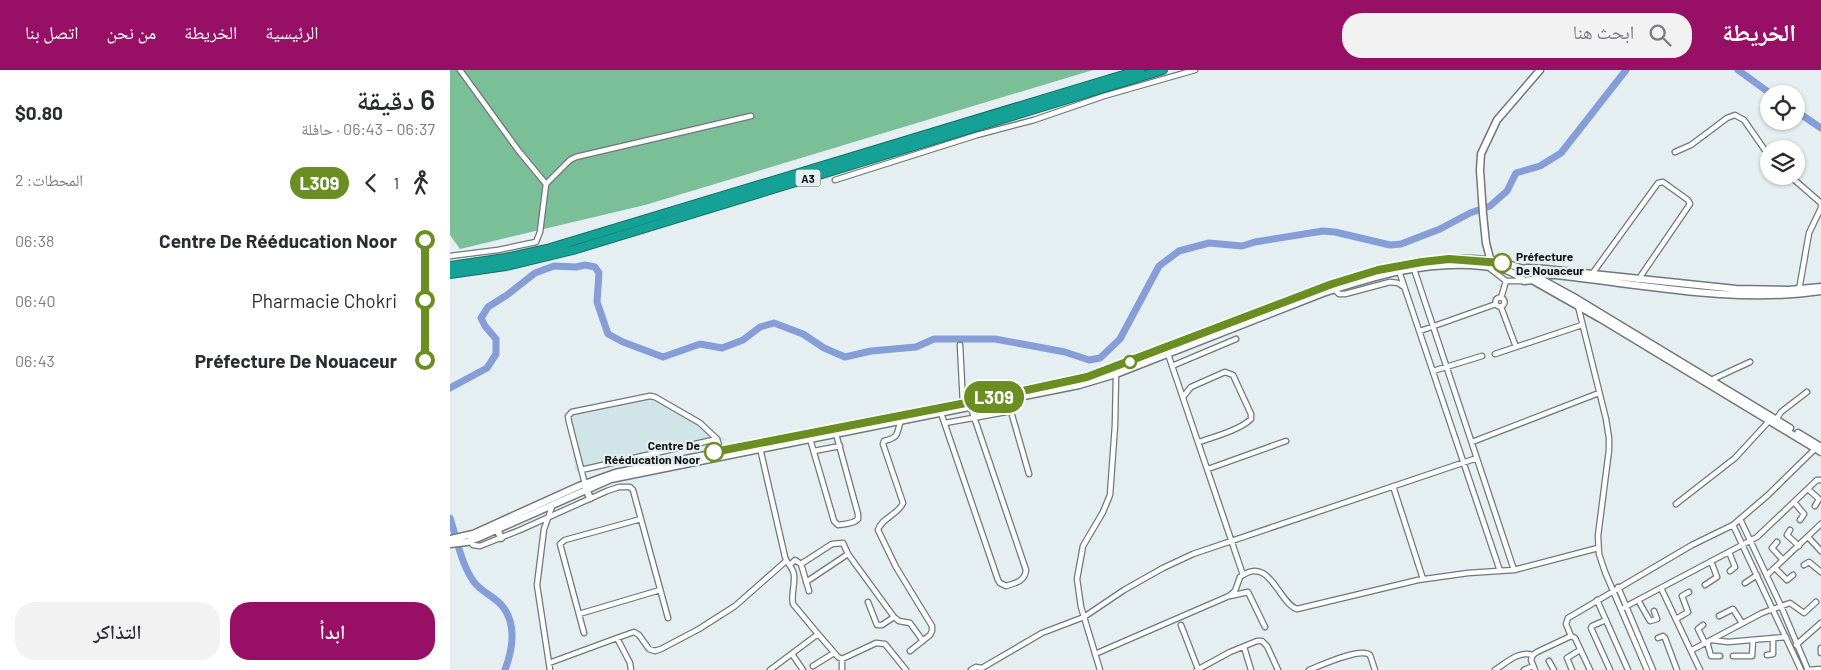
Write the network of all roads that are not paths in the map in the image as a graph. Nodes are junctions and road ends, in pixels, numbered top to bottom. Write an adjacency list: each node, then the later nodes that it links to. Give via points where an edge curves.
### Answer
1 (460, 70): 10 (street)
2 (1140, 70): 14 (highway, A3, via 547,249)
3 (1163, 70): 17 (highway, A3, via 573,250 506,266)
4 (1195, 70): 9 (street)
5 (1540, 70): 13 (main road, via 1501,114 1484,146 1480,162)
6 (751, 116): 10 (street, via 576,157)
7 (1760, 143): 8 (street, via 1744,120 1735,115 1691,146)
8 (1675, 152)
9 (835, 180)
10 (546, 184): 12 (street, via 540,237 536,242)
11 (1801, 185): 28 (street, via 1818,199 1821,206 1809,233)
12 (450, 256)
13 (1488, 263): 15 (main road); 20 (main road, via 1507,264); 22 (street); 24 (main road, via 1449,259 1422,262 1378,270)
14 (450, 266)
15 (1414, 269): 16 (main road); 33 (street)
16 (1399, 271): 24 (main road); 27 (street)
17 (450, 274)
18 (1555, 274): 21 (main road); 23 (main road); 25 (main road)
19 (1592, 274): 21 (main road); 23 (main road); 23 (street, via 1658,183 1663,182 1690,204)
20 (1522, 275): 21 (main road); 21 (main road); 22 (street)
21 (1533, 275): 25 (main road); 31 (main road)
22 (1506, 281): 30 (street, via 1502,298 1505,302)
23 (1637, 282): 28 (main road, via 1736,290); 29 (main road, via 1751,296)
24 (1333, 287): 27 (street, via 1339,294 1393,282); 38 (main road)
25 (1555, 287): 46 (main road)
26 (1821, 287): 28 (main road)
27 (1405, 288): 34 (street)
28 (1799, 290)
29 (1821, 292)
30 (1498, 305): 33 (street); 37 (street)
31 (1578, 306): 32 (street); 59 (main road)
32 (1582, 325): 37 (street); 50 (street)
33 (1433, 326): 34 (street); 43 (street)
34 (1420, 331): 45 (street)
35 (1236, 339): 42 (street)
36 (960, 345): 53 (street)
37 (1516, 347): 39 (street)
38 (1166, 351): 42 (street); 44 (main road)
39 (1494, 354)
40 (1482, 356): 43 (street)
41 (1750, 362): 46 (street)
42 (1172, 366): 47 (street)
43 (1447, 367): 45 (street); 67 (street)
44 (1115, 371): 52 (main road, via 1067,388); 53 (main road); 148 (street, via 1110,496 1083,546 1079,564 1078,587)
45 (1433, 371): 75 (street)
46 (1711, 380): 59 (main road)
47 (1179, 385): 48 (street); 51 (street)
48 (1191, 387): 51 (street); 64 (street, via 1224,372 1232,373 1251,414 1248,422)
49 (1807, 392): 59 (street)
50 (1599, 393): 67 (street); 107 (street, via 1609,444)
51 (1183, 397): 66 (street)
52 (1009, 399): 54 (main road); 55 (street)
53 (963, 404): 61 (main road)
54 (971, 408): 56 (main road); 57 (street)
55 (1010, 408): 57 (street, via 1006,412); 78 (street)
56 (941, 413): 58 (main road); 60 (street)
57 (974, 418): 60 (street); 60 (street, via 1026,570 1022,580 1006,586 998,580)
58 (901, 420): 61 (main road); 165 (street, via 897,435 883,444 903,503 880,524 878,530 896,567 932,623 932,631)
59 (1772, 420): 70 (main road); 86 (street, via 1735,458)
60 (944, 423)
61 (840, 431): 63 (main road); 68 (main road); 69 (street)
62 (717, 438): 73 (street); 77 (street); 77 (street, via 700,423 655,396 578,410 570,413 568,418)
63 (810, 439): 68 (main road); 72 (street)
64 (1210, 439): 66 (street); 71 (street)
65 (1286, 441): 76 (street)
66 (1199, 442): 71 (street)
67 (1472, 442): 74 (street)
68 (760, 446): 73 (main road); 113 (street)
69 (840, 446): 72 (street); 72 (street, via 858,518 838,525 833,519)
70 (1819, 448): 90 (street)
71 (1202, 450): 76 (street)
72 (814, 451)
73 (722, 453): 81 (main road, via 624,470)
74 (1477, 458): 75 (street); 117 (street)
75 (1463, 462): 80 (street); 119 (street)
76 (1208, 469): 100 (street)
77 (581, 470): 81 (street)
78 (1029, 474)
79 (1821, 480): 82 (street, via 1816,480)
80 (1393, 486): 100 (street); 125 (street)
81 (585, 487): 83 (main road); 84 (main road)
82 (1808, 489): 85 (street); 87 (street, via 1819,499)
83 (590, 498): 88 (street); 89 (street, via 630,486)
84 (552, 502): 88 (street); 94 (main road); 99 (main road)
85 (1794, 502): 91 (street, via 1804,514); 101 (street, via 1766,530)
86 (1676, 504)
87 (1815, 506)
88 (548, 518): 97 (street); 184 (street, via 537,585)
89 (641, 519): 131 (street); 145 (street, via 560,544)
90 (1740, 520): 92 (street); 101 (street)
91 (1800, 520)
92 (1733, 524): 105 (street); 129 (street)
93 (1821, 524): 96 (street)
94 (497, 529): 97 (main road); 102 (main road)
95 (1790, 530): 106 (street, via 1787,535)
96 (1808, 537): 106 (street); 108 (street)
97 (501, 538): 102 (street, via 478,546)
98 (450, 539): 99 (main road)
99 (460, 540): 102 (main road); 104 (main road)
100 (1232, 540): 121 (street); 148 (street, via 1163,568 1111,597)
101 (1750, 540): 105 (street); 124 (street)
102 (469, 541)
103 (1777, 542): 111 (street, via 1772,548)
104 (450, 544)
105 (1743, 544): 109 (street); 123 (street)
106 (1798, 546): 111 (street)
107 (1598, 548): 117 (street); 132 (street)
108 (1821, 551)
109 (1728, 552): 112 (street); 118 (street, via 1735,567)
110 (848, 554): 114 (street, via 843,543 832,544); 126 (street); 147 (street)
111 (1783, 560): 116 (street)
112 (1711, 561): 128 (street, via 1717,577); 130 (street)
113 (788, 563): 114 (street, via 795,560); 158 (street, via 794,576 793,604); 161 (street, via 735,606 661,649 648,649 634,632)
114 (801, 564): 126 (street)
115 (1804, 565): 120 (street, via 1809,562)
116 (1775, 568): 122 (street, via 1787,580); 124 (street)
117 (1514, 570): 119 (street)
118 (1730, 571)
119 (1500, 572): 125 (street)
120 (1821, 572)
121 (1243, 575): 125 (street, via 1254,572 1268,576 1290,606 1297,609); 135 (street)
122 (1793, 575)
123 (1758, 576): 127 (street); 143 (street)
124 (1767, 576): 141 (street)
125 (1424, 579)
126 (806, 582): 133 (street)
127 (1744, 582)
128 (1705, 585)
129 (1618, 587): 132 (street); 140 (street)
130 (1661, 588): 137 (street); 150 (street)
131 (660, 590): 145 (street); 149 (street)
132 (1612, 590): 136 (street); 142 (street)
133 (809, 591)
134 (1689, 592): 150 (street, via 1682,596 1688,612)
135 (1229, 596): 156 (street, via 1248,592); 177 (street)
136 (1597, 600): 151 (street); 159 (street, via 1567,619)
137 (1638, 600): 140 (street); 144 (street, via 1650,622 1657,619)
138 (868, 602): 147 (street, via 877,625)
139 (1816, 602): 141 (street, via 1804,613 1791,603)
140 (1626, 606): 142 (street); 210 (street)
141 (1781, 606): 143 (street); 167 (street)
142 (1620, 609): 209 (street)
143 (1773, 609): 154 (street); 160 (street)
144 (1654, 611)
145 (579, 614): 157 (street)
146 (1719, 616): 154 (street, via 1733,609)
147 (894, 617): 165 (street, via 910,623)
148 (1084, 617): 177 (street); 195 (street, via 1042,633 982,668)
149 (668, 618)
150 (1676, 619): 172 (street)
151 (1606, 620): 207 (street, via 1591,629); 208 (street)
152 (1821, 623): 167 (street)
153 (1702, 624): 166 (street, via 1698,629)
154 (1742, 624): 166 (street)
155 (1181, 626): 197 (street)
156 (1265, 627)
157 (584, 633)
158 (818, 634): 174 (street); 176 (street)
159 (1571, 636): 171 (street); 178 (street)
160 (1786, 637): 163 (street); 169 (street)
161 (617, 638): 184 (street); 190 (street)
162 (1658, 638): 211 (street, via 1666,638)
163 (1773, 638): 164 (street); 179 (street, via 1773,654)
164 (1753, 640): 166 (street); 181 (street, via 1752,656)
165 (923, 641): 173 (street)
166 (1708, 642): 172 (street); 180 (street, via 1711,656)
167 (1798, 644): 169 (street); 214 (street)
168 (1244, 647): 186 (street); 198 (street); 199 (street, via 1262,641)
169 (1792, 648): 213 (street)
170 (1821, 648): 175 (street)
171 (1580, 650): 205 (street, via 1567,658); 206 (street)
172 (1692, 650): 212 (street)
173 (910, 651)
174 (834, 653): 182 (street); 185 (street)
175 (1821, 653)
176 (792, 654): 191 (street); 192 (street)
177 (1095, 654): 196 (street)
178 (1532, 655): 187 (street); 202 (street, via 1520,655)
179 (1766, 655)
180 (1720, 656)
181 (1733, 656)
182 (842, 659): 193 (street); 194 (street, via 879,642 885,644)
183 (1549, 661): 204 (street)
184 (549, 663): 189 (street)
185 (813, 666)
186 (1204, 668): 197 (street)
187 (1534, 668): 203 (street)
188 (1821, 669): 214 (street)
189 (550, 670)
190 (631, 670)
191 (770, 670)
192 (803, 670)
193 (842, 670)
194 (906, 670)
195 (971, 670)
196 (1100, 670)
197 (1197, 670)
198 (1251, 670)
199 (1278, 670)
200 (1309, 670): 201 (street, via 1364,652 1370,655)
201 (1375, 670)
202 (1495, 670)
203 (1524, 670)
204 (1554, 670)
205 (1572, 670)
206 (1590, 670)
207 (1610, 670)
208 (1628, 670)
209 (1647, 670)
210 (1653, 670)
211 (1677, 670)
212 (1700, 670)
213 (1802, 670)
214 (1808, 670)

